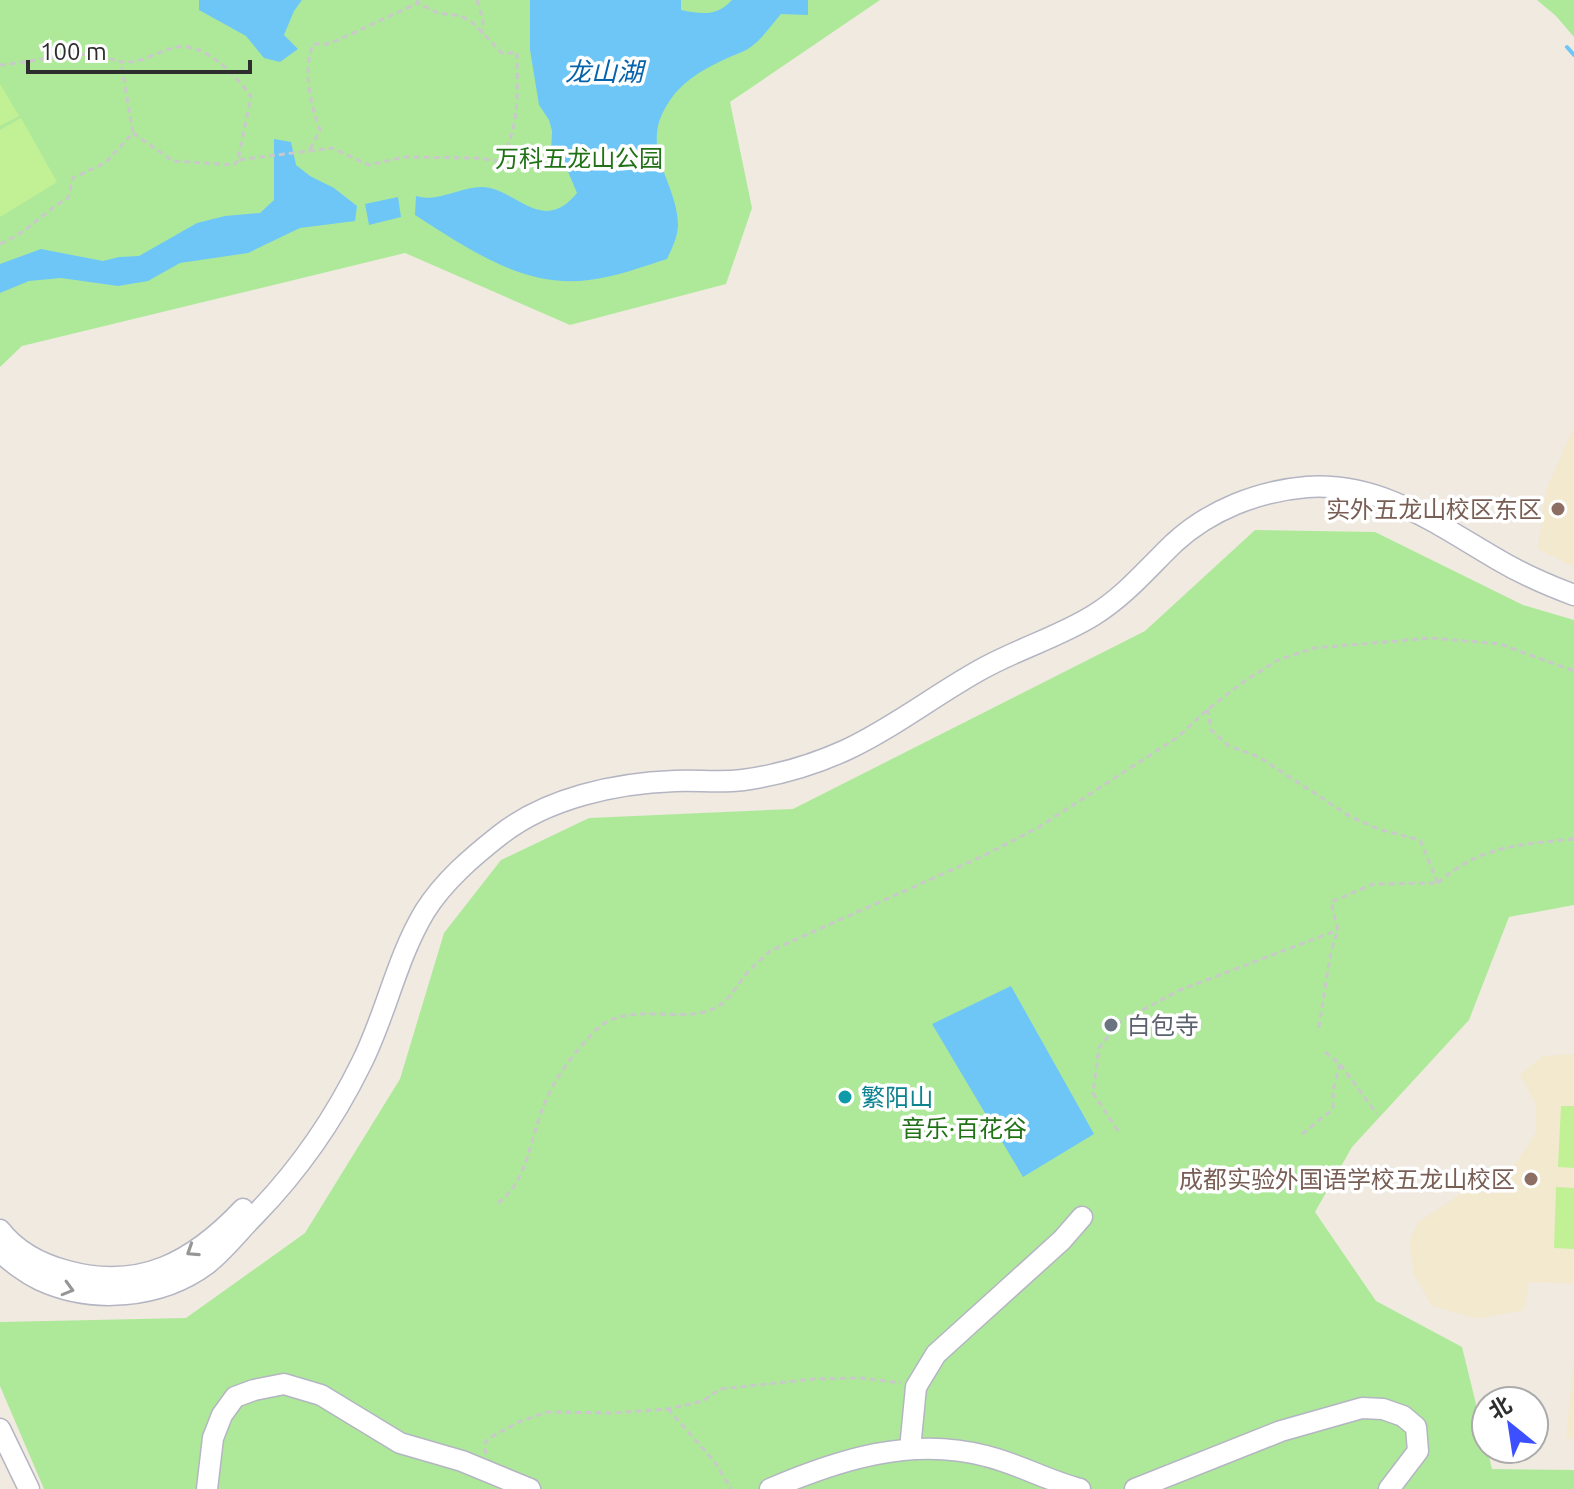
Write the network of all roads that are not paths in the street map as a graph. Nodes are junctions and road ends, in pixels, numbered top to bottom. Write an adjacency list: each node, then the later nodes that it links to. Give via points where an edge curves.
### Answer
1 (1574, 583): 4 (street, one-way to 4, via 1373,482 1287,477 1251,485 1188,518 1096,601 973,661 845,739 751,768 643,771 592,780 523,807 473,840 433,879 403,923 348,1066 301,1144 235,1218 185,1257 131,1278 103,1278 35,1260)
2 (1574, 595): 5 (street, one-way to 2, via 42,1281 93,1296 168,1285 192,1274 269,1201 313,1146 378,1030 402,959 427,909 448,881 506,830 557,804 599,792 668,781 738,781 803,768 849,748 984,668 1095,614 1176,542 1245,500 1292,489 1335,487 1389,498)
3 (1082, 1217): 7 (street, via 936,1354 916,1387)
4 (0, 1230)
5 (0, 1252)
6 (0, 1429): 8 (street)
7 (910, 1449): 11 (street, via 856,1456); 12 (street, via 985,1455)
8 (29, 1489)
9 (207, 1489): 10 (street, via 213,1438 235,1397 284,1384 321,1395 400,1443)
10 (530, 1489)
11 (770, 1489)
12 (1080, 1489)
13 (1135, 1489): 14 (street, via 1281,1431 1362,1408 1393,1412 1416,1427 1418,1451)
14 (1389, 1489)

